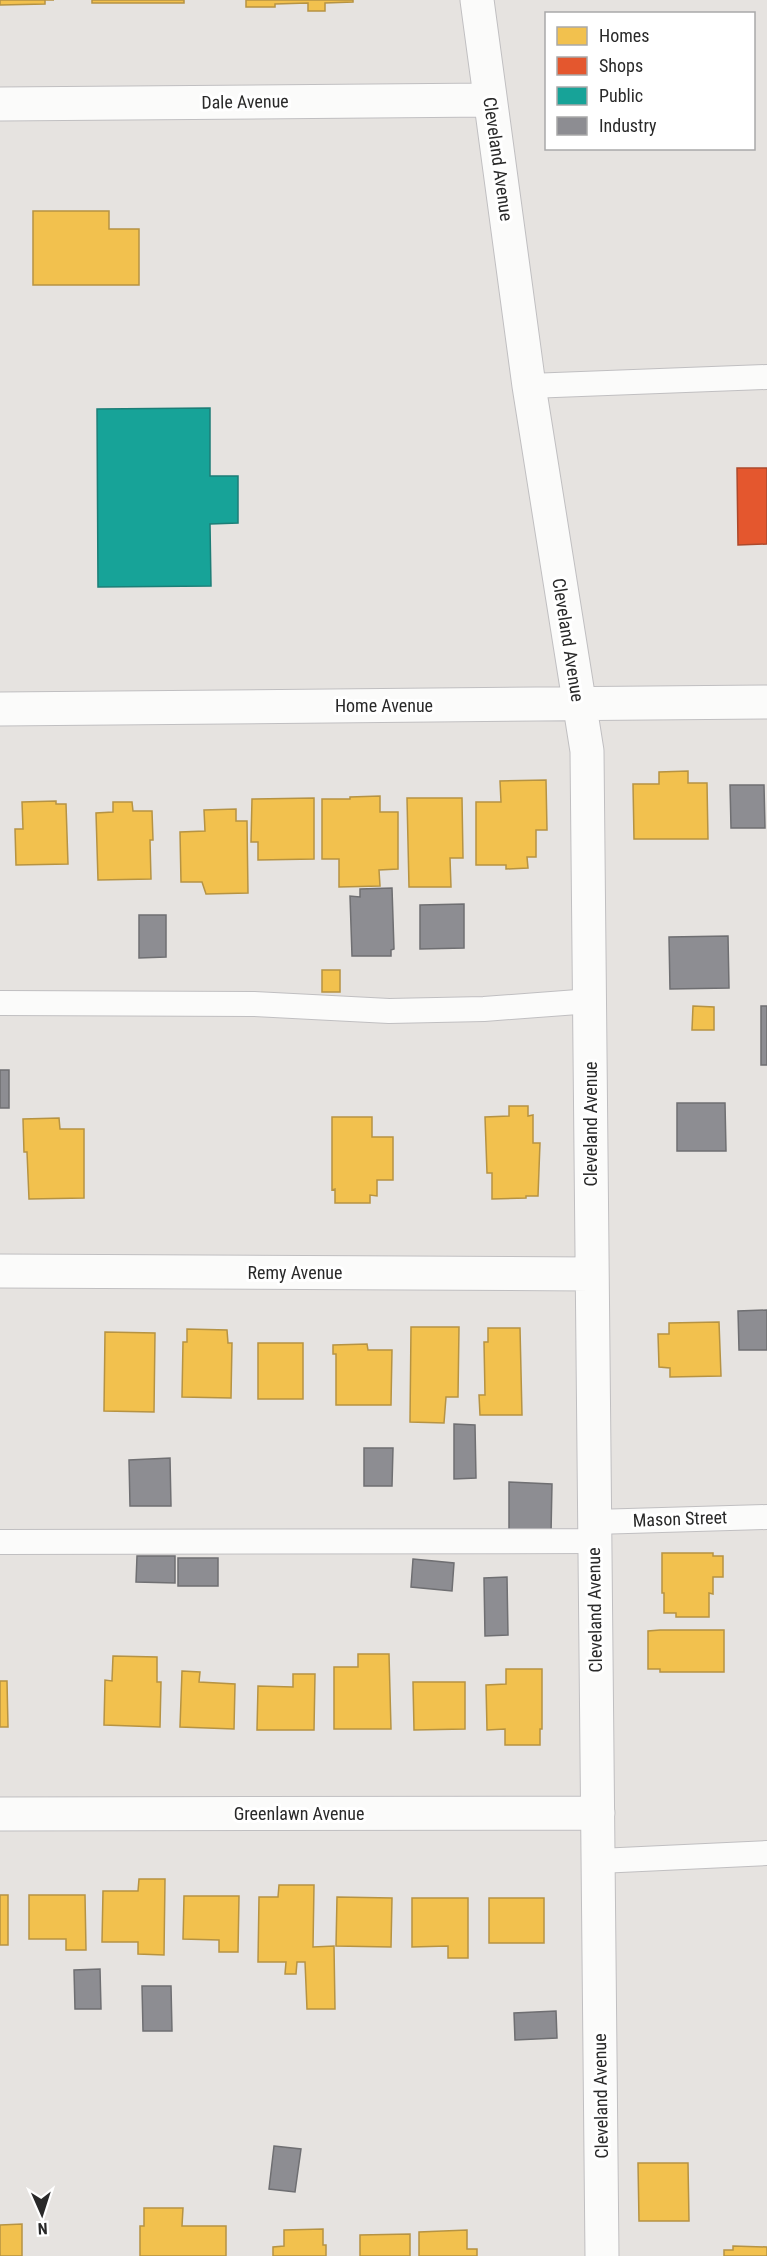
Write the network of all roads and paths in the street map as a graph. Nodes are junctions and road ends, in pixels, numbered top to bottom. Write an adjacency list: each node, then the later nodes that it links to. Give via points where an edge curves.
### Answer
1 (477, 0): 2 (street, Cleveland Avenue)
2 (490, 100): 3 (street, Dale Avenue); 5 (street, Cleveland Avenue)
3 (0, 104)
4 (767, 378): 5 (lane)
5 (529, 386): 7 (street, Cleveland Avenue)
6 (767, 702): 7 (street, Home Avenue)
7 (579, 705): 8 (street, Home Avenue); 9 (street, Cleveland Avenue, via 587,751)
8 (0, 709)
9 (591, 1001): 10 (lane, via 389,1011 254,1004); 12 (street, Cleveland Avenue)
10 (0, 1003)
11 (0, 1271): 12 (street, Remy Avenue)
12 (591, 1274): 14 (street, Cleveland Avenue)
13 (767, 1517): 14 (lane, Mason Street)
14 (594, 1532): 15 (lane, Mason Street); 16 (street, Cleveland Avenue)
15 (0, 1542)
16 (598, 1813): 17 (street, Greenlawn Avenue); 19 (street, Cleveland Avenue)
17 (0, 1814)
18 (767, 1853): 19 (lane)
19 (599, 1861): 20 (street, Cleveland Avenue)
20 (602, 2256)

